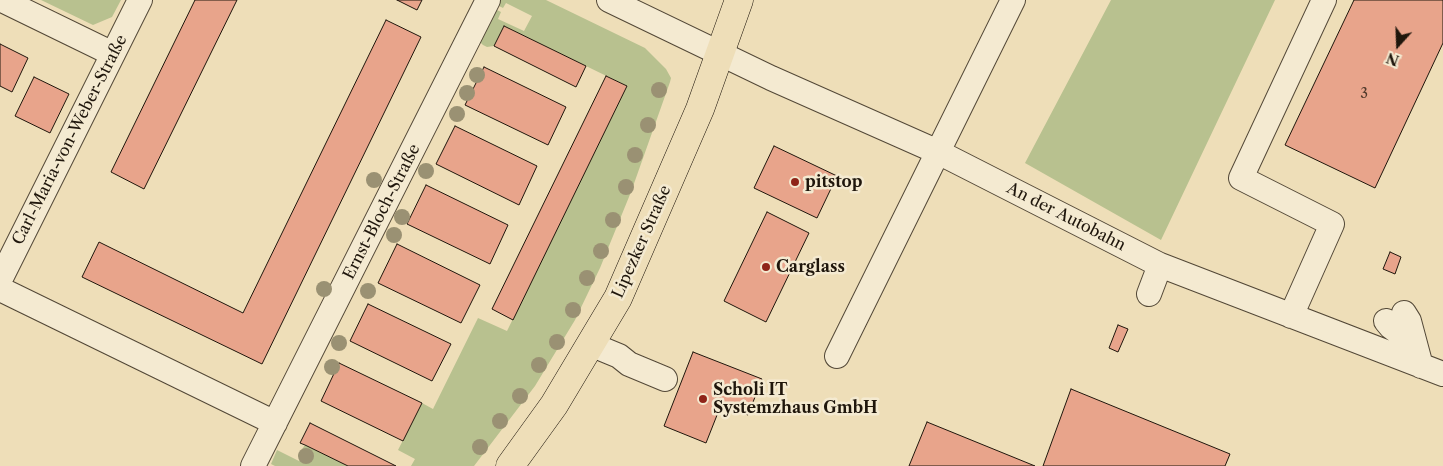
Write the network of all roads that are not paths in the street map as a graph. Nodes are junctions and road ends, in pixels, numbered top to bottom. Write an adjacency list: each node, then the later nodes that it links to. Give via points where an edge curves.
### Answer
1 (2, 0): 9 (street)
2 (140, 0): 9 (street, Carl-Maria-von-Weber-Straße)
3 (488, 0): 22 (street, Ernst-Bloch-Straße)
4 (609, 0): 8 (street, An der Autobahn)
5 (738, 0): 8 (main road, Lipezker Straße)
6 (1013, 0): 10 (street)
7 (1324, 0): 15 (street, via 1241,178 1332,224)
8 (719, 52): 10 (street, An der Autobahn); 17 (main road, Lipezker Straße, via 700,109 622,289)
9 (113, 54): 12 (street, Carl-Maria-von-Weber-Straße)
10 (938, 152): 11 (street, An der Autobahn); 18 (street)
11 (1160, 265): 14 (street); 15 (street, An der Autobahn)
12 (0, 280)
13 (0, 289): 22 (street)
14 (1148, 294)
15 (1291, 316): 19 (street, An der Autobahn)
16 (1395, 317): 19 (street, via 1409,321)
17 (590, 344): 21 (street); 24 (main road, Lipezker Straße, via 554,405)
18 (837, 356)
19 (1418, 356): 20 (street, An der Autobahn)
20 (1443, 374)
21 (665, 379)
22 (275, 423): 23 (street, Ernst-Bloch-Straße)
23 (254, 466)
24 (510, 466)

